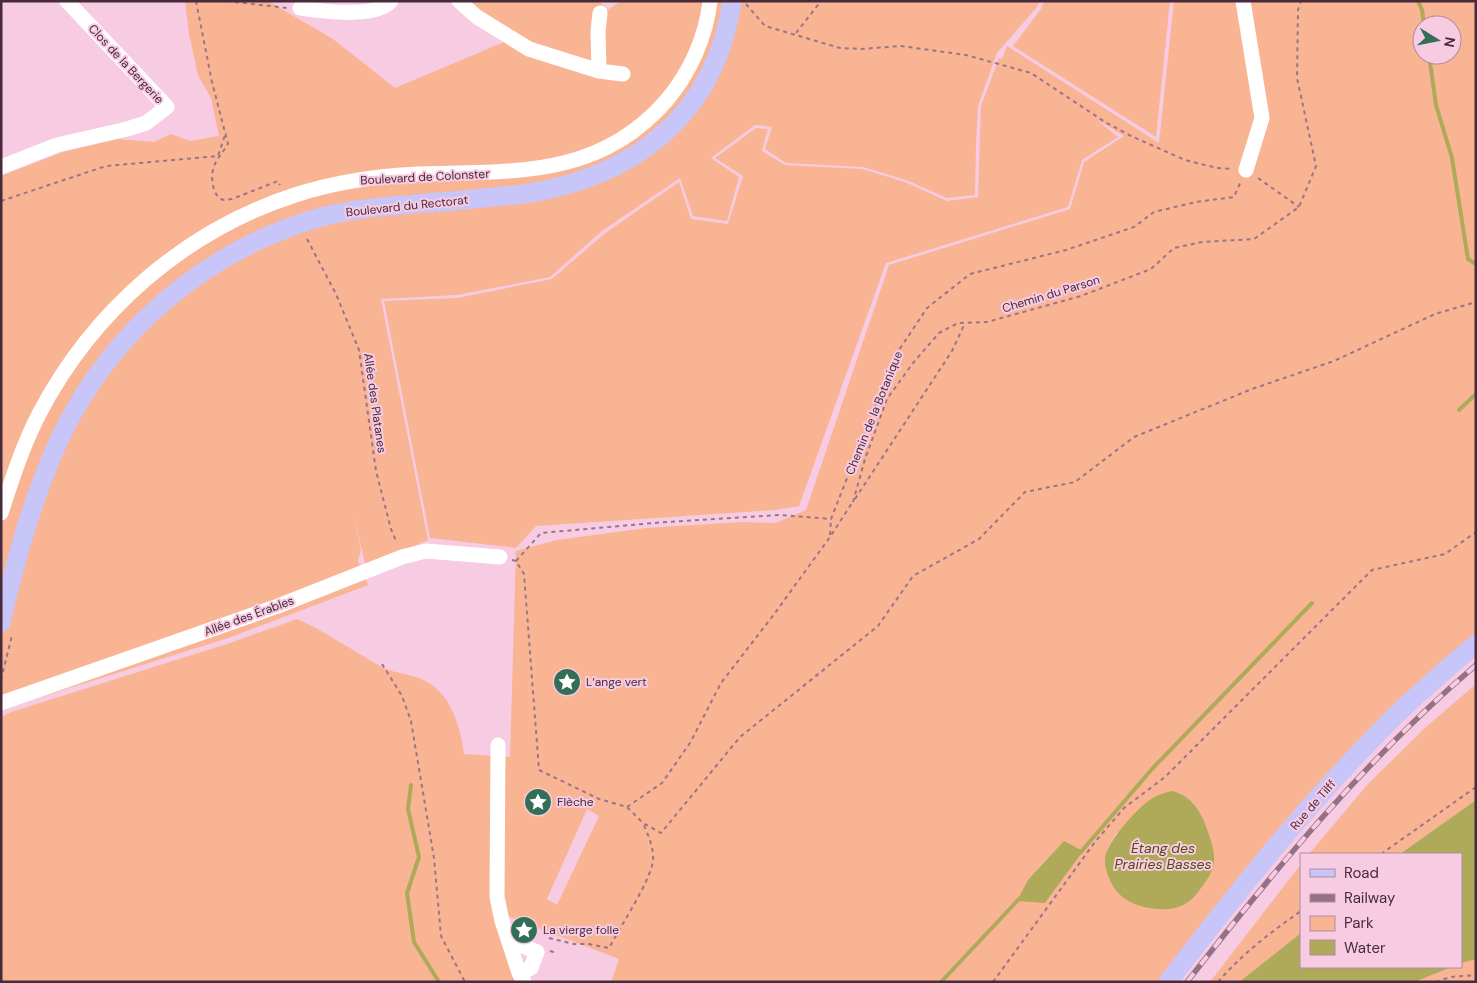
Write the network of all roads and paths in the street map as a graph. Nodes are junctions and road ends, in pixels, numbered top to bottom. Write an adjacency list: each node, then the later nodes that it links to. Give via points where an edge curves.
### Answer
1 (67, 1): 17 (street, Clos de la Bergerie, via 167,108 146,123 127,130 57,145)
2 (196, 1): 16 (path, via 212,82)
3 (227, 1): 11 (path)
4 (391, 1): 11 (street, via 384,7 343,14)
5 (459, 1): 14 (street, via 477,17 528,49)
6 (710, 1): 26 (street, Boulevard de Colonster, via 708,19 695,56 673,93 626,136 587,157 524,171 388,176 321,187 249,213 186,248 123,299 65,370 38,416)
7 (821, 1): 13 (path)
8 (1243, 1): 18 (street, via 1262,118)
9 (1301, 1): 21 (path, via 1298,10 1297,78 1316,166)
10 (741, 4): 13 (path, via 765,26); 33 (main road, Boulevard du Rectorat, via 694,100 666,132 616,167 580,182 544,191 387,206 326,216 242,249 196,277 155,309 110,357 89,386 60,438 34,507)
11 (300, 8)
12 (600, 12): 14 (street)
13 (796, 34): 18 (path, via 840,48 860,50 901,46 966,55 1031,72 1131,136 1186,160 1217,168)
14 (599, 71): 15 (street)
15 (623, 74)
16 (226, 131): 19 (path, via 228,144 215,163 212,174 218,197 232,199 278,181); 20 (path, via 218,156 106,166)
17 (1, 167)
18 (1246, 170): 21 (path); 27 (path, Chemin de la Botanique, via 1234,197 1154,212 1134,227 1075,247 970,274 927,308 895,356)
19 (283, 189)
20 (1, 201)
21 (1298, 207): 24 (path, Chemin du Parson, via 1254,239 1202,242 1174,248 1150,270 1081,296 987,322)
22 (306, 236): 30 (path, Allée des Platanes, via 336,294 359,350 376,471)
23 (1476, 302): 41 (path, via 1436,314 1334,361 1252,389 1134,437 1075,482 1025,492 979,539 913,576 878,626 740,737 661,833)
24 (965, 323): 25 (path, via 952,351); 25 (path, Chemin du Parson, via 958,323 940,333 887,399)
25 (853, 502): 29 (path)
26 (1, 512)
27 (831, 519): 29 (path); 32 (path, via 780,516 541,533)
28 (1476, 532): 49 (path, via 1445,554 1372,570 1165,777 1124,808 1095,842)
29 (830, 537): 40 (path, via 721,683 690,743 662,783)
30 (402, 557): 31 (street, Allée des Érables, via 426,551); 37 (street, Allée des Érables, via 278,606)
31 (500, 557): 32 (path)
32 (516, 561): 40 (path, via 524,574 539,770 599,799)
33 (7, 625): 36 (path)
34 (1476, 644): 50 (main road, Rue de Tilff, via 1404,708 1328,787 1222,912)
35 (382, 664): 48 (path, via 402,696 410,721 434,858 441,936)
36 (1, 680)
37 (1, 703)
38 (498, 745): 45 (street, via 497,897)
39 (1476, 787): 42 (path)
40 (627, 807): 41 (path)
41 (643, 823): 44 (path, via 651,842 653,861 609,948)
42 (1382, 853)
43 (1300, 912): 51 (path, via 1268,934)
44 (550, 938)
45 (509, 940): 47 (street); 47 (street, via 537,952 531,968)
46 (1476, 975): 52 (path, via 1450,977)
47 (522, 977)
48 (465, 982)
49 (994, 982)
50 (1168, 982)
51 (1218, 982)
52 (1436, 982)

